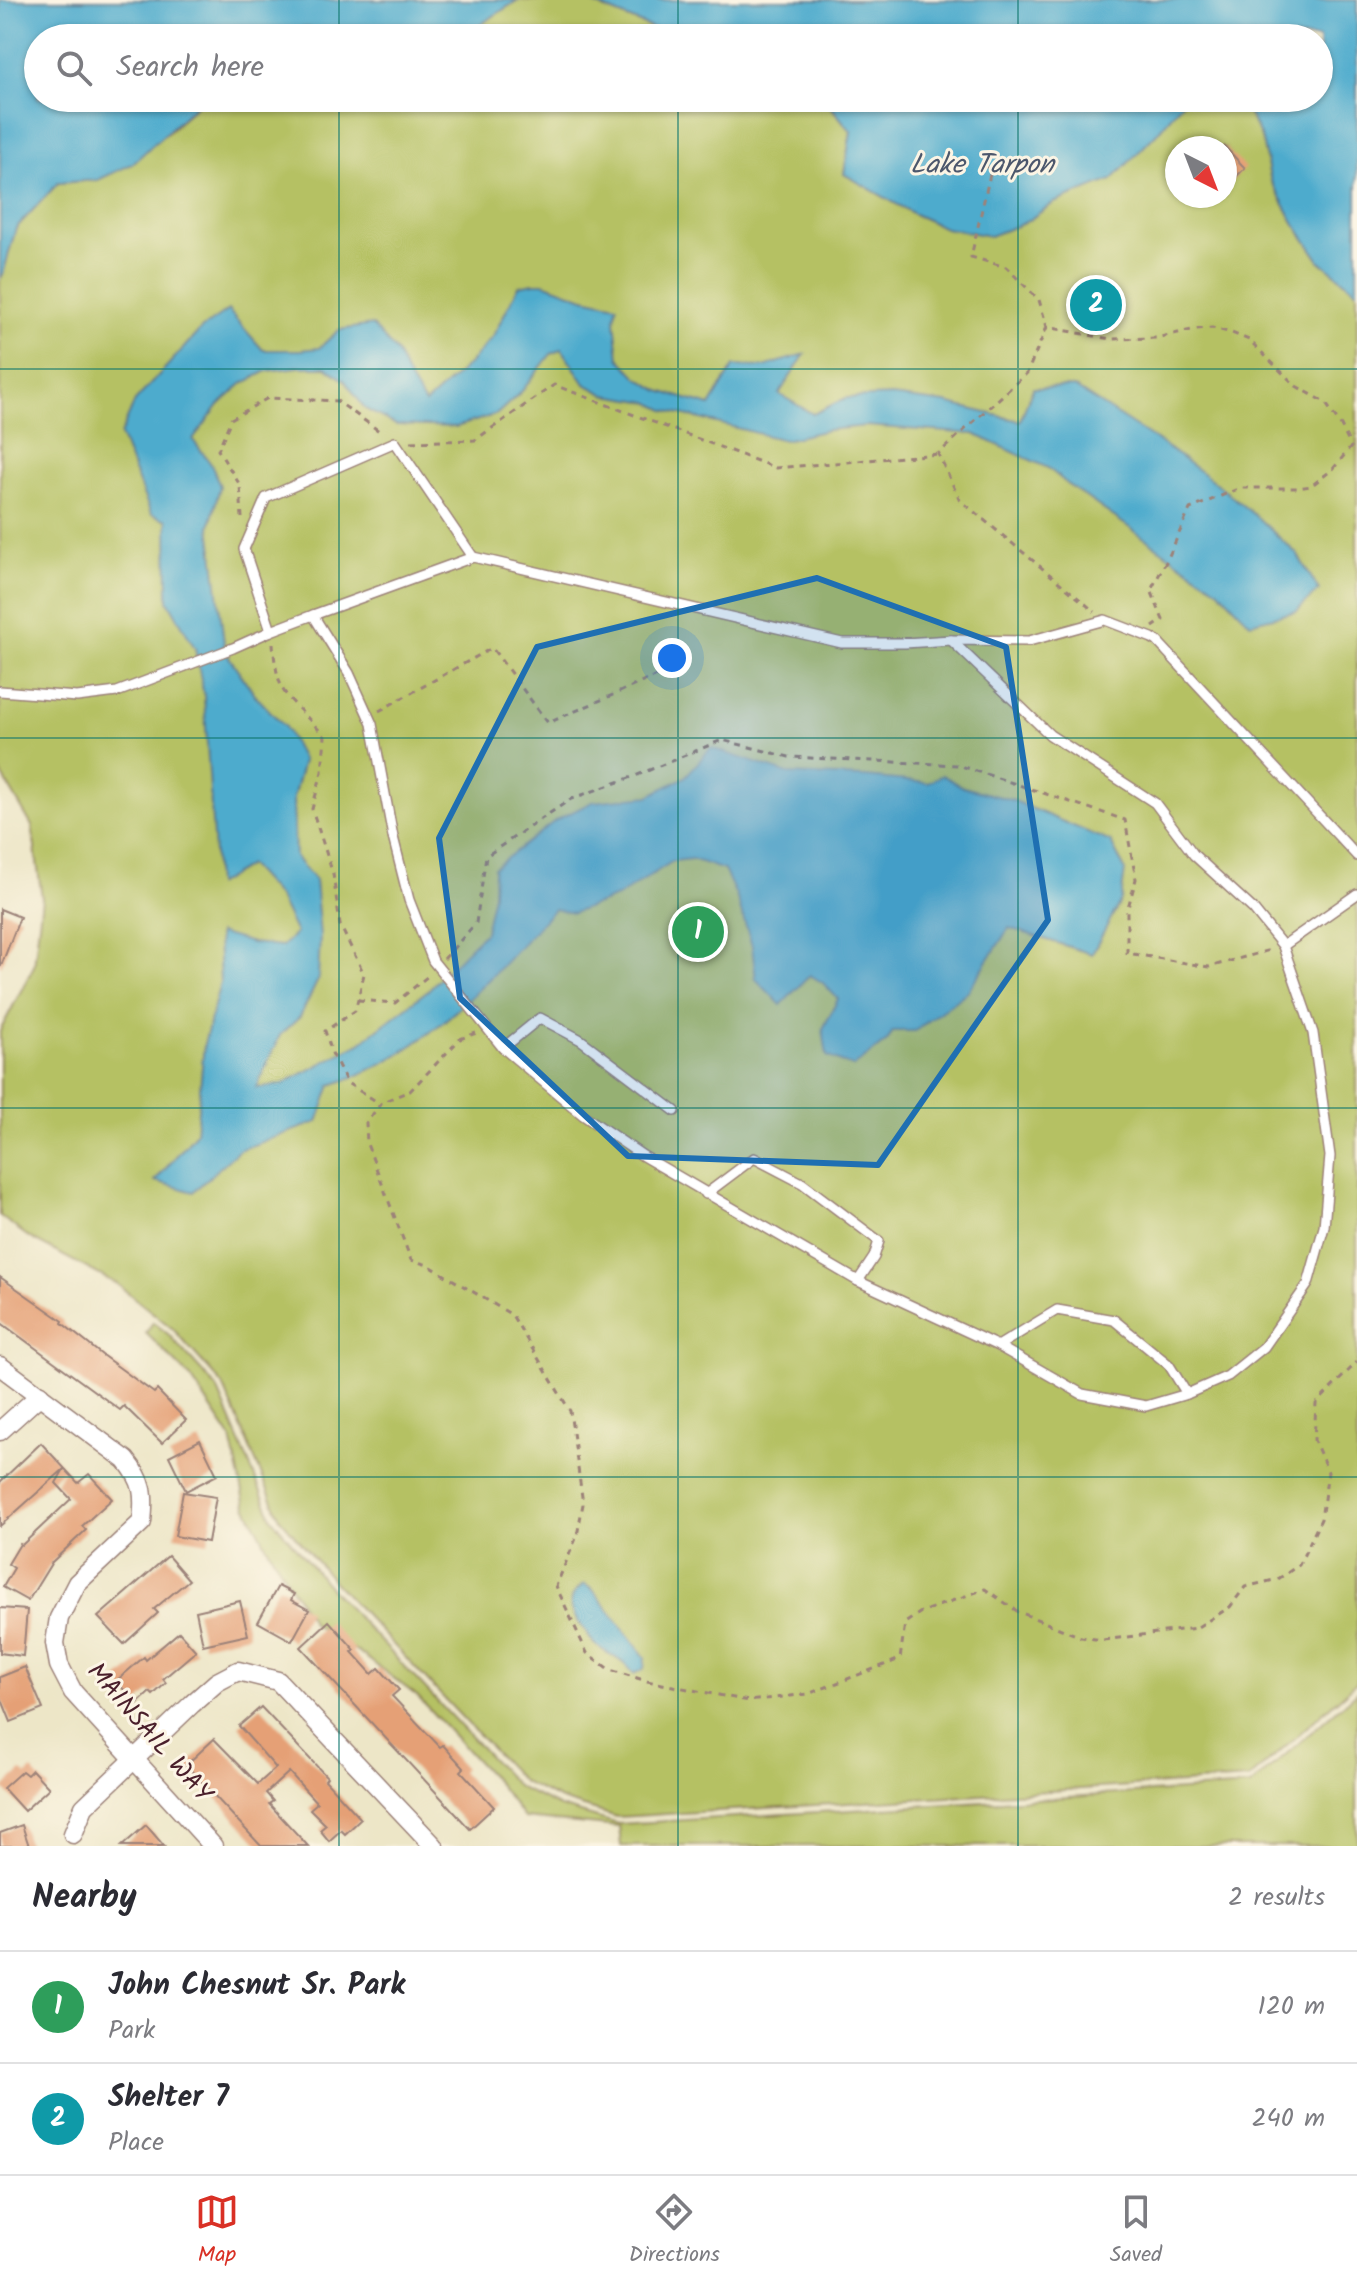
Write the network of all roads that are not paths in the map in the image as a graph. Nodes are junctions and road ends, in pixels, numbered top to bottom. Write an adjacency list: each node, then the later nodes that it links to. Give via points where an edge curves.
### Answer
1 (473, 557): 2 (lane); 3 (lane, via 395,442 266,498 244,549); 4 (lane, via 842,643)
2 (313, 615): 3 (lane); 9 (lane, via 349,673 372,724 409,900 433,961)
3 (271, 631): 5 (lane, via 117,692 77,697)
4 (951, 640): 6 (lane, via 1029,641 1105,620 1152,638); 8 (lane, via 1050,735 1155,803 1194,855 1253,909)
5 (0, 691)
6 (1357, 856)
7 (1357, 894): 8 (lane)
8 (1283, 946): 15 (lane, via 1313,1033 1330,1156 1324,1227 1308,1284 1264,1347 1228,1376)
9 (503, 1048): 10 (lane, via 540,1018 581,1040); 11 (lane, via 583,1115)
10 (675, 1111)
11 (706, 1194): 12 (lane); 12 (lane, via 754,1158 802,1183 879,1241)
12 (858, 1281): 13 (lane)
13 (998, 1346): 15 (lane, via 1082,1394 1146,1406); 15 (lane, via 1057,1310 1114,1320 1169,1365)
14 (0, 1366): 16 (street, MAINSAIL WAY)
15 (1187, 1394)
16 (40, 1395): 17 (street); 18 (street, MAINSAIL WAY, via 126,1460 138,1475 144,1497 142,1522 77,1583 59,1618 55,1643 73,1692)
17 (0, 1431)
18 (133, 1760): 19 (street, via 84,1807); 20 (street, MAINSAIL WAY); 21 (street, via 217,1682 238,1671 278,1681)
19 (73, 1834)
20 (213, 1846)
21 (434, 1846)

